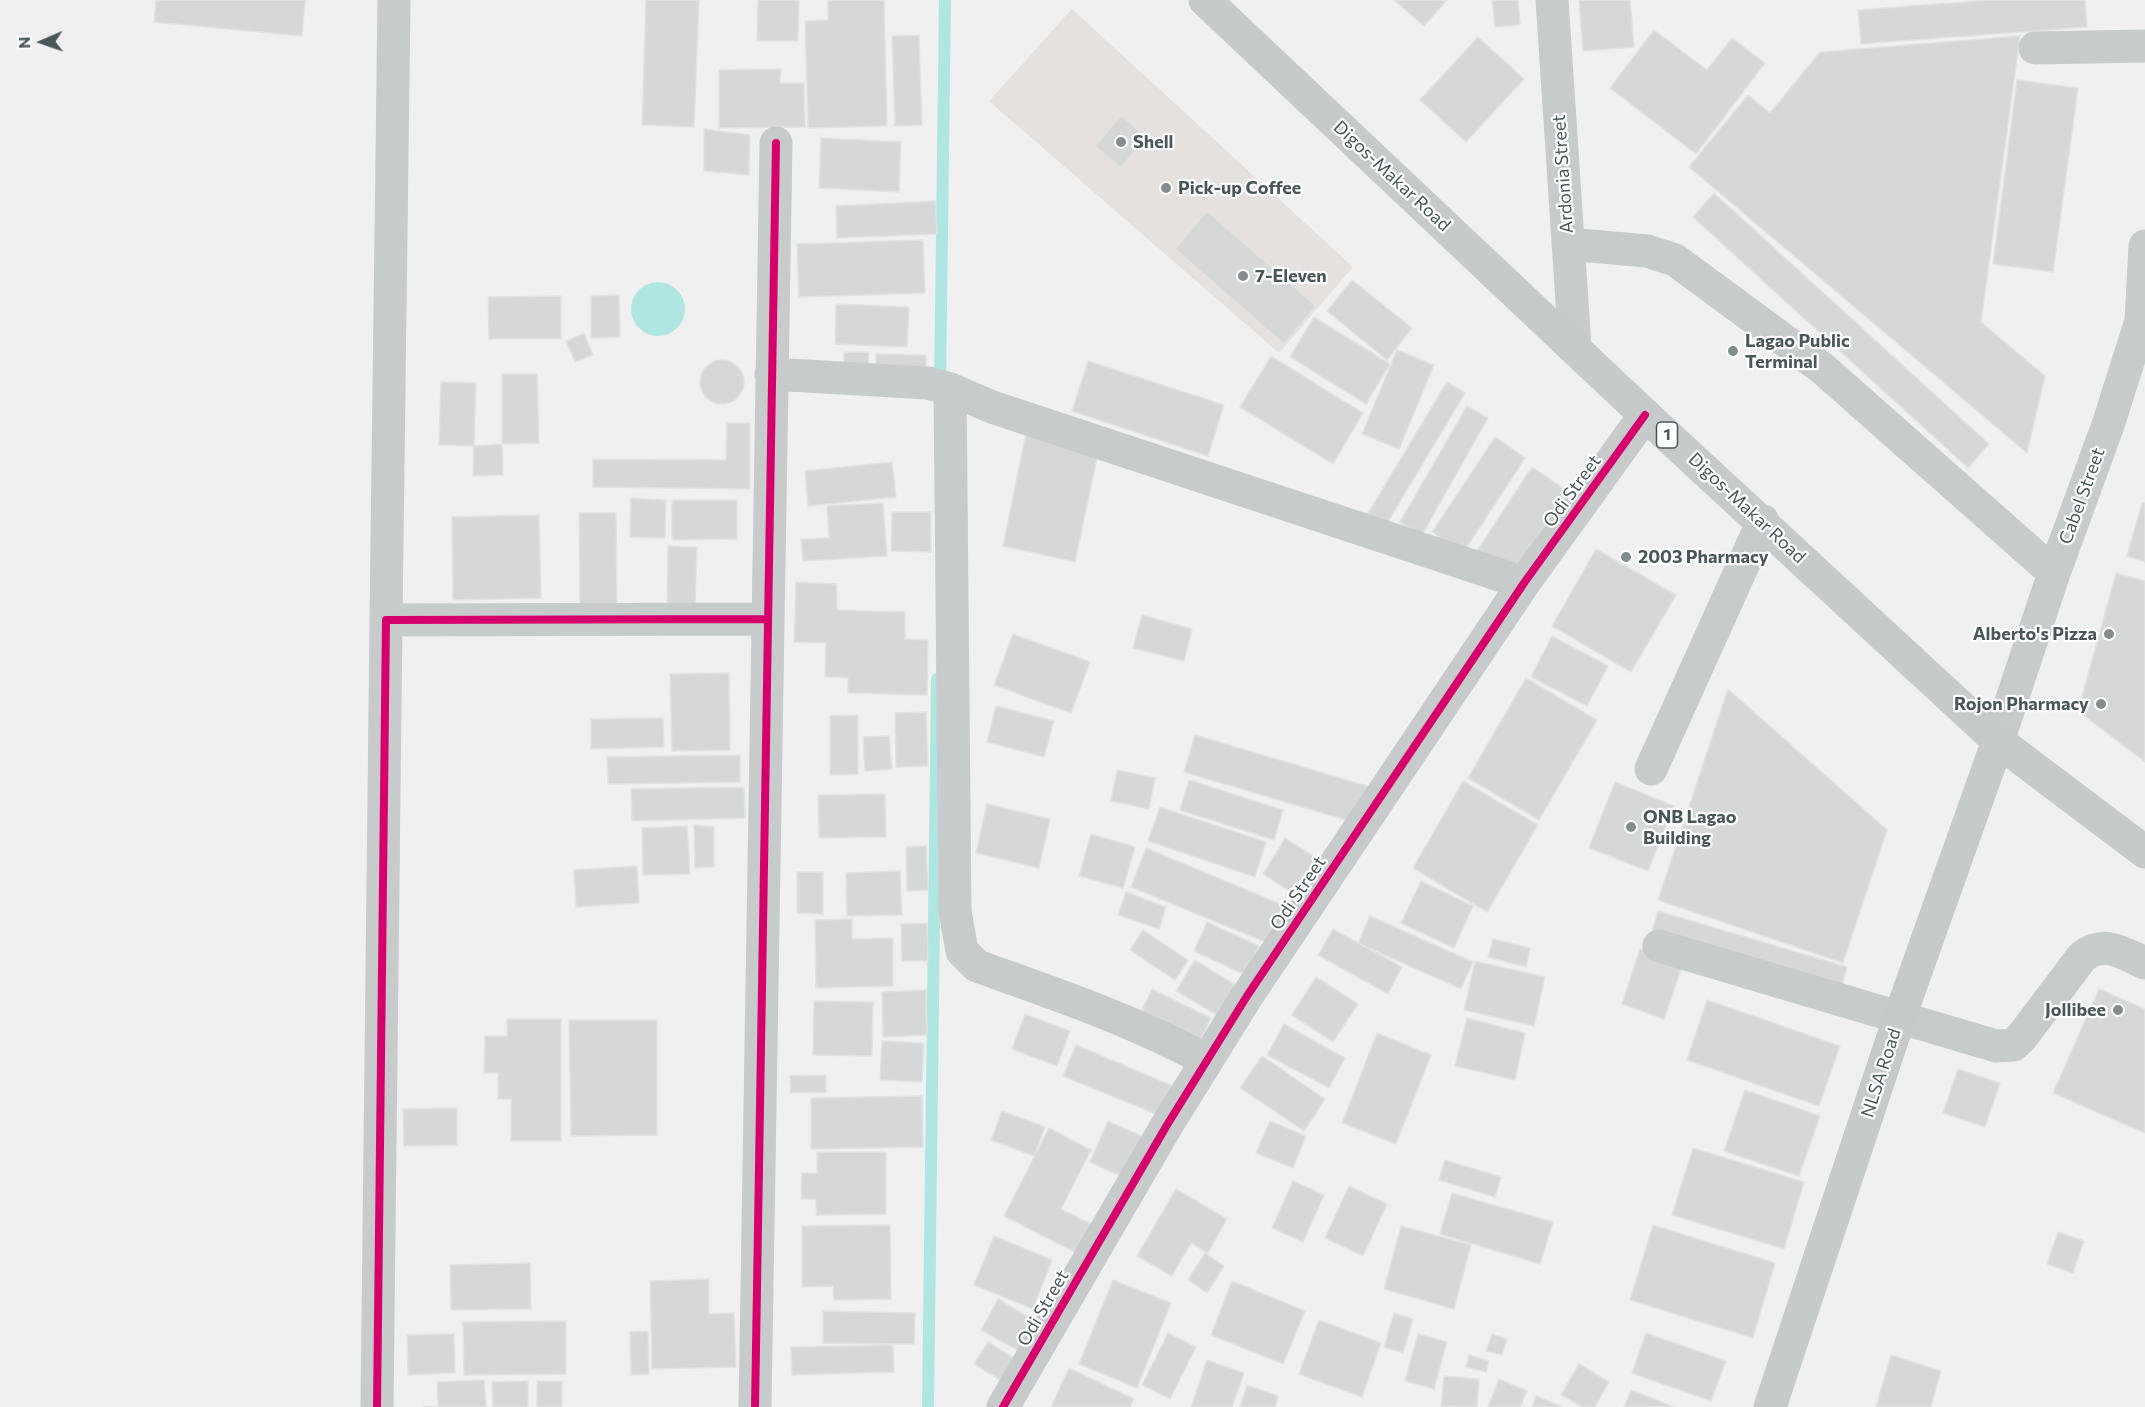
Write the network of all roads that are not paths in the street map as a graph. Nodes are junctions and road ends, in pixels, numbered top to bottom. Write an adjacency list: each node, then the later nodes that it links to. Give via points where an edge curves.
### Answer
1 (394, 0): 18 (street)
2 (1205, 0): 10 (main road, Digos-Makar Road / 1)
3 (1552, 0): 7 (street, Ardonia Street)
4 (2145, 46): 5 (street)
5 (2035, 48)
6 (776, 143): 11 (street)
7 (1568, 244): 10 (street, Ardonia Street); 15 (street, via 1647,251 1675,260 1822,368)
8 (2145, 246): 9 (street, Cabel Street)
9 (2143, 322): 15 (street, Cabel Street)
10 (1575, 347): 13 (main road, Digos-Makar Road / 1)
11 (771, 374): 12 (street, via 928,383); 17 (street)
12 (950, 389): 16 (street, via 992,407); 25 (street, via 955,911 962,951 977,966 1107,1013)
13 (1646, 414): 14 (main road, Digos-Makar Road / 1); 16 (street, Odi Street)
14 (1763, 521): 19 (main road, Digos-Makar Road / 1); 20 (street)
15 (2054, 573): 19 (street, Cabel Street)
16 (1524, 583): 25 (street, Odi Street)
17 (767, 619): 18 (street); 27 (street)
18 (386, 620): 26 (street)
19 (1998, 741): 21 (main road, Digos-Makar Road / 1); 24 (main road, NLSA Road)
20 (1651, 769)
21 (2145, 852)
22 (1659, 946): 24 (street)
23 (2145, 963): 24 (street, via 2108,947 2092,949 2013,1045 1996,1046)
24 (1900, 1017): 29 (main road, NLSA Road)
25 (1206, 1059): 28 (street, Odi Street)
26 (377, 1407)
27 (755, 1407)
28 (1003, 1407)
29 (1770, 1407)

